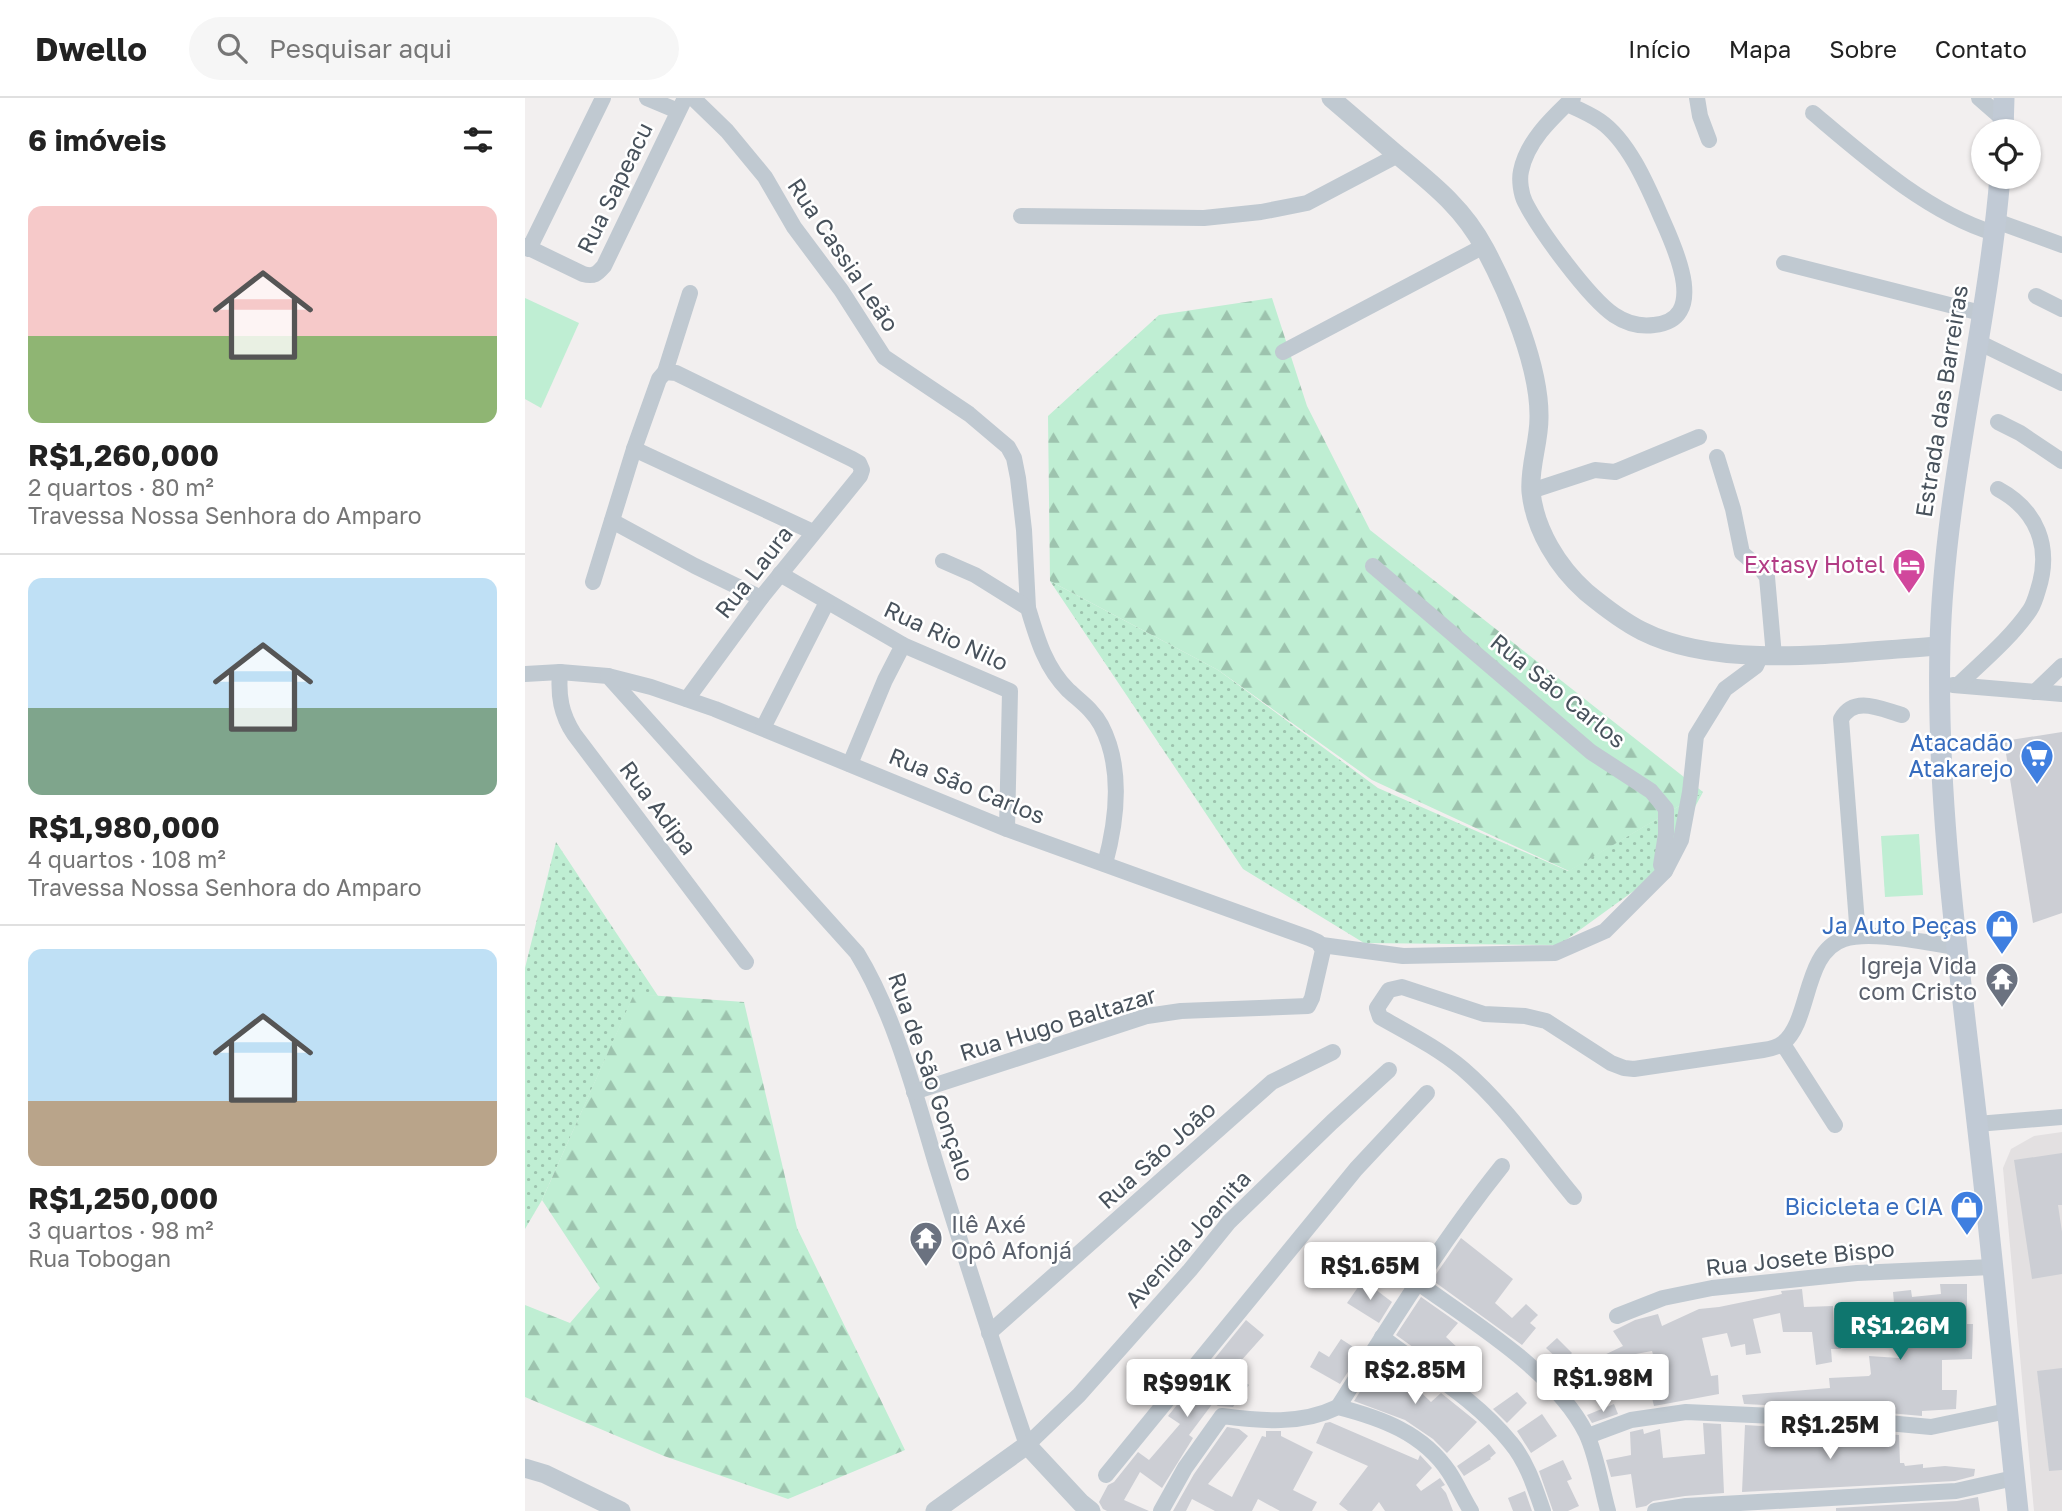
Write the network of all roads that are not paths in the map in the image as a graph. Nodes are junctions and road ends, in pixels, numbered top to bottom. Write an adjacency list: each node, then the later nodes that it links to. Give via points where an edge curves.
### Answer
1 (603, 98): 18 (street)
2 (647, 98): 8 (street, Rua Sapeacu)
3 (693, 98): 43 (street, Rua Cassia Leão, via 765,177 794,227 884,356 969,414 1008,447 1018,478)
4 (1331, 98): 12 (street)
5 (1697, 98): 11 (street)
6 (1979, 98): 10 (street)
7 (1570, 101): 7 (street, via 1526,156 1521,173 1524,201 1601,304 1629,323 1663,324 1677,317 1684,304 1685,287 1671,239 1646,181 1610,128)
8 (681, 105): 18 (street, Rua Sapeacu, via 604,266 594,276)
9 (1813, 113): 15 (street, via 1877,168 1950,214 1978,228)
10 (2003, 116)
11 (1709, 140)
12 (1398, 155): 14 (street, via 1307,202 1261,212 1204,218); 16 (street, via 1453,204)
13 (1999, 189): 15 (main road, Estrada das Barreiras)
14 (1021, 216)
15 (1995, 227): 17 (street); 23 (main road, Estrada das Barreiras)
16 (1484, 246): 25 (street); 34 (street, via 1507,294 1539,398)
17 (2062, 246)
18 (527, 248)
19 (1784, 263): 23 (street)
20 (689, 293): 26 (street)
21 (2036, 296): 22 (street)
22 (2062, 309)
23 (1981, 313): 24 (main road, Estrada das Barreiras)
24 (1976, 341): 27 (street); 45 (main road, Estrada das Barreiras, via 1948,531)
25 (1283, 352)
26 (665, 372): 30 (street); 36 (street, Rua Laura, via 676,373 862,467 860,476)
27 (2062, 383)
28 (1999, 422): 32 (street)
29 (1699, 437): 34 (street, via 1615,472 1595,470)
30 (634, 449): 35 (street); 36 (street)
31 (1717, 457): 46 (street, via 1742,553 1767,577)
32 (2062, 461)
33 (1998, 489): 51 (street, via 2016,499 2033,520 2041,537 2041,580 2032,607 2019,625)
34 (1531, 491): 46 (street, via 1549,546 1598,602 1643,632 1674,643)
35 (612, 521): 40 (street); 41 (street)
36 (813, 532): 39 (street, Rua Laura)
37 (943, 561): 43 (street)
38 (1373, 566): 60 (street, Rua São Carlos, via 1591,751 1651,791 1666,809 1661,865)
39 (780, 574): 41 (street, Rua Laura); 42 (street, Rua Rio Nilo)
40 (593, 582)
41 (761, 598): 54 (street, Rua Laura)
42 (827, 602): 44 (street, Rua Rio Nilo); 56 (street)
43 (1028, 608): 59 (street, Rua Cassia Leão, via 1053,672 1089,708 1109,742 1115,815)
44 (903, 645): 57 (street); 58 (street, Rua Rio Nilo, via 1010,691)
45 (1940, 646): 46 (street); 51 (main road, Estrada das Barreiras)
46 (1767, 656): 60 (street, Rua São Carlos, via 1725,689 1696,736 1681,840)
47 (2062, 666): 52 (street)
48 (560, 672): 49 (street); 50 (street); 64 (street, Rua Adipa, via 560,705 574,734)
49 (525, 674)
50 (608, 676): 54 (street, Rua São Carlos); 68 (street, Rua de São Gonçalo, via 857,953 881,999)
51 (1949, 685): 52 (street); 63 (main road, Estrada das Barreiras, via 1947,852)
52 (2035, 692): 53 (street)
53 (2062, 694)
54 (687, 699): 56 (street, Rua São Carlos)
55 (1902, 715): 61 (street, via 1862,704 1841,719)
56 (763, 728): 57 (street, Rua São Carlos)
57 (850, 764): 58 (street, Rua São Carlos)
58 (1007, 829): 59 (street, Rua São Carlos)
59 (1105, 863): 62 (street, Rua São Carlos)
60 (1665, 871): 62 (street, Rua São Carlos, via 1605,932 1555,953 1403,956)
61 (1858, 936): 63 (street); 65 (street, via 1833,943 1825,951)
62 (1316, 942): 68 (street, Rua Hugo Baltazar, via 1323,955 1308,1006 1147,1016)
63 (1957, 947): 71 (main road, Estrada das Barreiras)
64 (746, 962)
65 (1783, 1044): 72 (street); 74 (street, via 1624,1068 1546,1021 1484,1014 1402,987 1389,990 1377,1008 1380,1017 1463,1069 1507,1114)
66 (1333, 1052): 78 (street, Rua São João, via 1272,1082)
67 (1389, 1070): 83 (street, Avenida Joanita, via 1229,1222 1079,1395)
68 (914, 1092): 78 (street, Rua de São Gonçalo)
69 (1427, 1093): 85 (street, via 1349,1179)
70 (2062, 1117): 71 (street)
71 (1977, 1124): 75 (main road, Estrada das Barreiras)
72 (1835, 1125)
73 (1503, 1167): 76 (street)
74 (1574, 1197)
75 (1992, 1267): 77 (street, Rua Josete Bispo, via 1857,1273 1712,1289 1663,1298); 81 (main road, Estrada das Barreiras)
76 (1417, 1282): 79 (street); 82 (street, via 1546,1382 1563,1398)
77 (1617, 1316)
78 (989, 1333): 83 (street, Rua de São Gonçalo)
79 (1382, 1337): 80 (street); 92 (street, via 1451,1386 1513,1444)
80 (1338, 1407): 90 (street, via 1301,1419 1222,1416); 91 (street, via 1378,1417 1429,1449)
81 (2007, 1411): 82 (street, via 1931,1427 1686,1412 1631,1420); 86 (main road, Estrada das Barreiras)
82 (1588, 1436): 93 (street)
83 (1027, 1445): 88 (street); 89 (street, Rua de São Gonçalo)
84 (525, 1468): 87 (street)
85 (1106, 1475)
86 (2014, 1478): 94 (street, via 1956,1491); 95 (main road, Estrada das Barreiras)
87 (621, 1511)
88 (935, 1511)
89 (1091, 1511)
90 (1161, 1511)
91 (1471, 1511)
92 (1543, 1511)
93 (1608, 1511)
94 (1655, 1511)
95 (2018, 1511)

